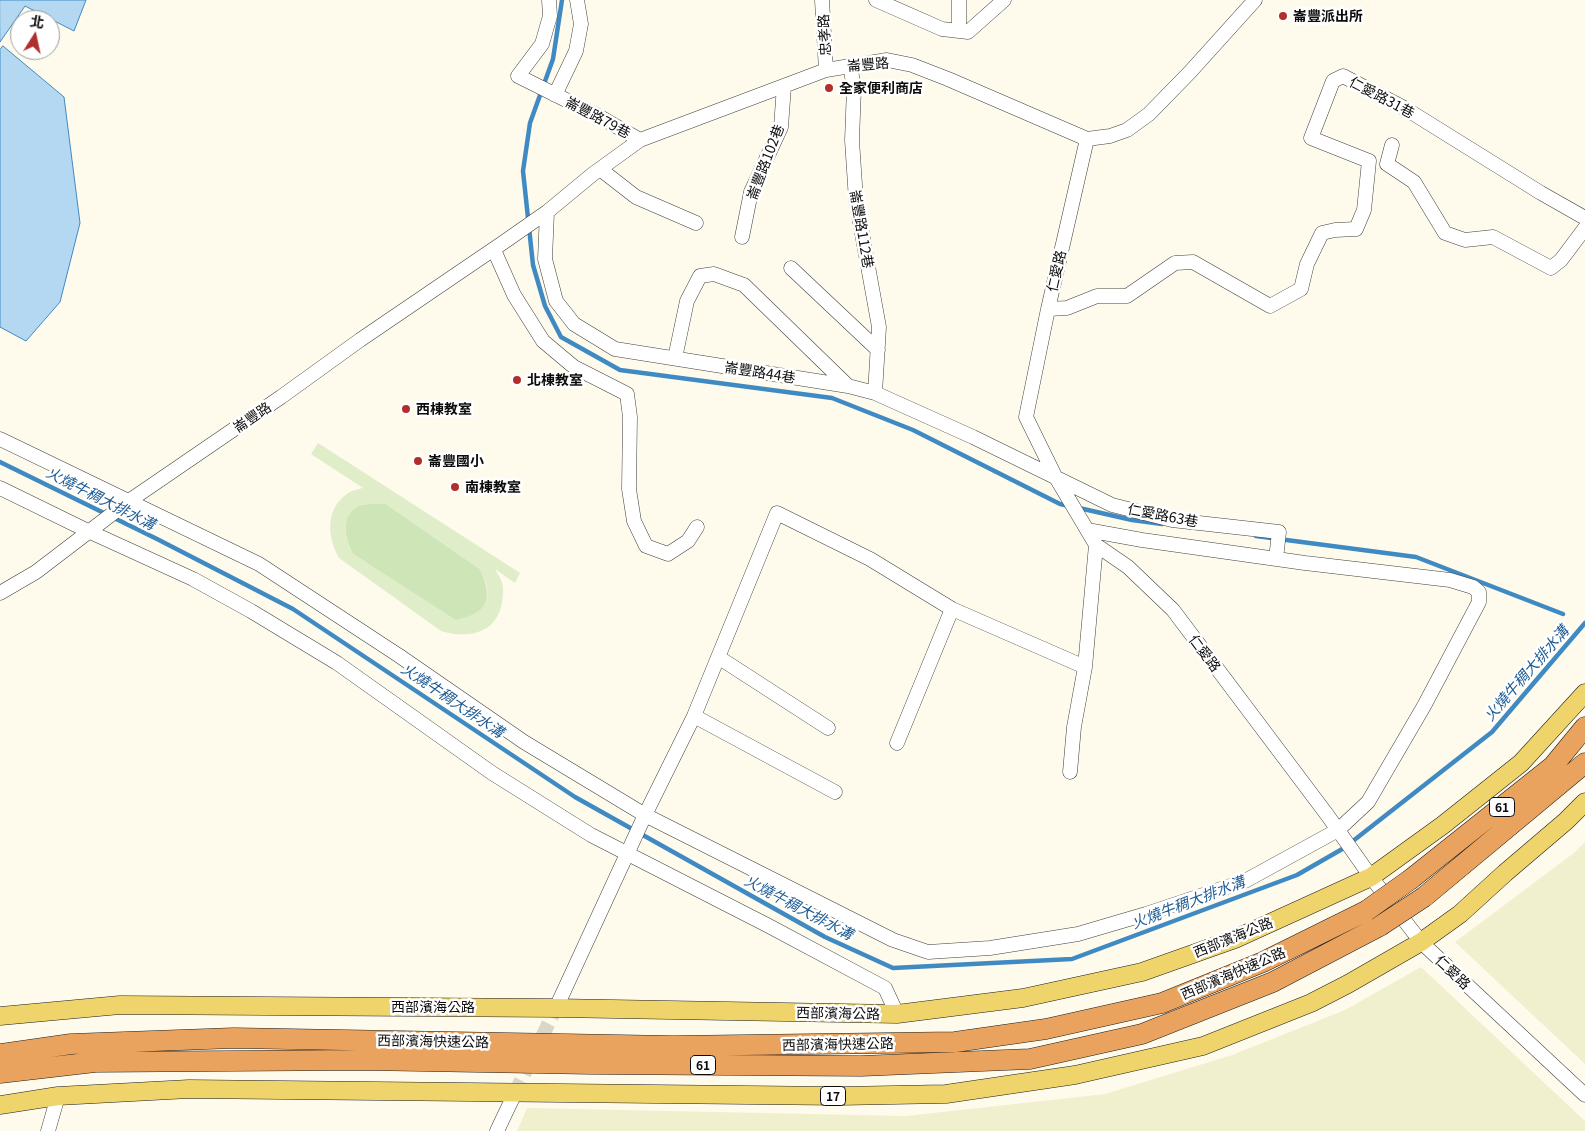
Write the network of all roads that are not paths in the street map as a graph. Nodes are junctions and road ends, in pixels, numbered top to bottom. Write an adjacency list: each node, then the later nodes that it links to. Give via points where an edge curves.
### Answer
1 (549, 0): 12 (street, 崙豐路79巷, via 550,16 542,44 518,76)
2 (577, 0): 12 (street, 崙豐路79巷, via 581,24 576,51)
3 (822, 0): 10 (street, 忠孝路)
4 (876, 0): 8 (street, via 942,29)
5 (959, 0): 8 (street)
6 (1004, 0): 8 (street, via 968,32)
7 (1256, 0): 13 (street, via 1149,114 1127,130)
8 (959, 31)
9 (850, 65): 10 (street, 崙豐路); 13 (street, 崙豐路, via 887,60 912,65); 25 (street, 崙豐路112巷, via 854,88 852,140 856,200 879,327)
10 (826, 70): 11 (street, 崙豐路)
11 (784, 86): 14 (street, 崙豐路); 21 (street, 崙豐路102巷, via 781,127 751,192)
12 (555, 95): 14 (street, 崙豐路79巷)
13 (1086, 139): 24 (street, 仁愛路)
14 (640, 140): 16 (street, 崙豐路)
15 (1392, 145): 20 (street, via 1388,164 1414,182 1445,233 1464,240 1493,237 1551,268)
16 (600, 169): 17 (street, 崙豐路); 19 (street, via 636,197)
17 (544, 214): 22 (street, 崙豐路); 26 (street, 崙豐路44巷, via 546,259 556,301 574,324 614,349)
18 (1585, 218): 24 (street, 仁愛路31巷, via 1406,109 1344,76 1333,81 1311,138 1370,161 1364,210 1356,229 1322,233 1307,264 1301,289 1270,306 1193,262 1175,263 1127,296 1097,296 1067,308)
19 (696, 223)
20 (1585, 228)
21 (742, 237)
22 (499, 246): 32 (street, 崙豐路); 33 (street, via 514,295 543,342 574,367 626,394 630,417 629,489 634,522 646,546 668,554 688,542)
23 (791, 268): 25 (street)
24 (1048, 310): 30 (street, 仁愛路, via 1026,417)
25 (878, 350): 28 (street, 崙豐路112巷)
26 (675, 358): 27 (street, 崙豐路44巷); 27 (street, via 687,301 700,276 714,274 744,285)
27 (848, 386): 28 (street, 崙豐路44巷)
28 (875, 393): 30 (street, 崙豐路44巷)
29 (0, 439): 32 (street)
30 (1054, 476): 34 (street, 仁愛路); 37 (street, 仁愛路63巷, via 1112,505 1172,520 1279,532)
31 (0, 488): 35 (street)
32 (128, 501): 35 (street, 崙豐路); 51 (street, via 259,564 524,742)
33 (697, 527)
34 (1087, 530): 36 (street, 仁愛路); 37 (street)
35 (88, 531): 38 (street, 崙豐路, via 36,572); 53 (street, via 193,579 251,611 337,663 492,773)
36 (1096, 546): 41 (street); 52 (street, 仁愛路, via 1128,567 1172,610)
37 (1276, 559): 52 (street, via 1450,580 1479,592 1479,602 1368,802)
38 (0, 593)
39 (952, 609): 40 (street, via 870,559 777,513); 41 (street); 46 (street)
40 (718, 658): 43 (street); 45 (street)
41 (1085, 667): 48 (street)
42 (1585, 693): 54 (main road, 西部濱海公路, via 1521,763)
43 (694, 716): 49 (street); 51 (street)
44 (1585, 727): 59 (highway, 西部濱海快速公路 / 61, bridge, via 1553,766 1366,911 1263,962 1162,1004 1046,1029 955,1042 673,1046 234,1038 71,1044)
45 (828, 728)
46 (897, 743)
47 (1585, 763): 60 (highway, 西部濱海快速公路 / 61, bridge, via 1424,897 1380,926 1273,982 1142,1034 1030,1060 861,1066 363,1060 94,1062)
48 (1070, 772)
49 (835, 792)
50 (1585, 802): 55 (main road, 17, via 1460,914)
51 (645, 815): 52 (street, via 893,940 928,952 990,948 1078,934 1146,914 1244,881); 53 (street)
52 (1338, 830): 54 (street, 仁愛路)
53 (627, 854): 56 (street); 57 (street, via 885,988)
54 (1371, 877): 55 (street, 仁愛路); 57 (main road, 西部濱海公路, via 1235,939 1142,972 1024,998)
55 (1421, 942): 61 (main road, 17, via 1311,1003 1203,1046 1075,1076 946,1094); 63 (street, 仁愛路)
56 (556, 1008): 57 (main road, 西部濱海公路); 58 (main road, 西部濱海公路, via 120,1005)
57 (897, 1014)
58 (0, 1016)
59 (0, 1054)
60 (0, 1073)
61 (515, 1093): 62 (main road, 17, via 189,1089); 66 (street)
62 (58, 1096): 64 (main road, 17); 65 (street)
63 (1585, 1096)
64 (0, 1105)
65 (48, 1131)
66 (497, 1131)

